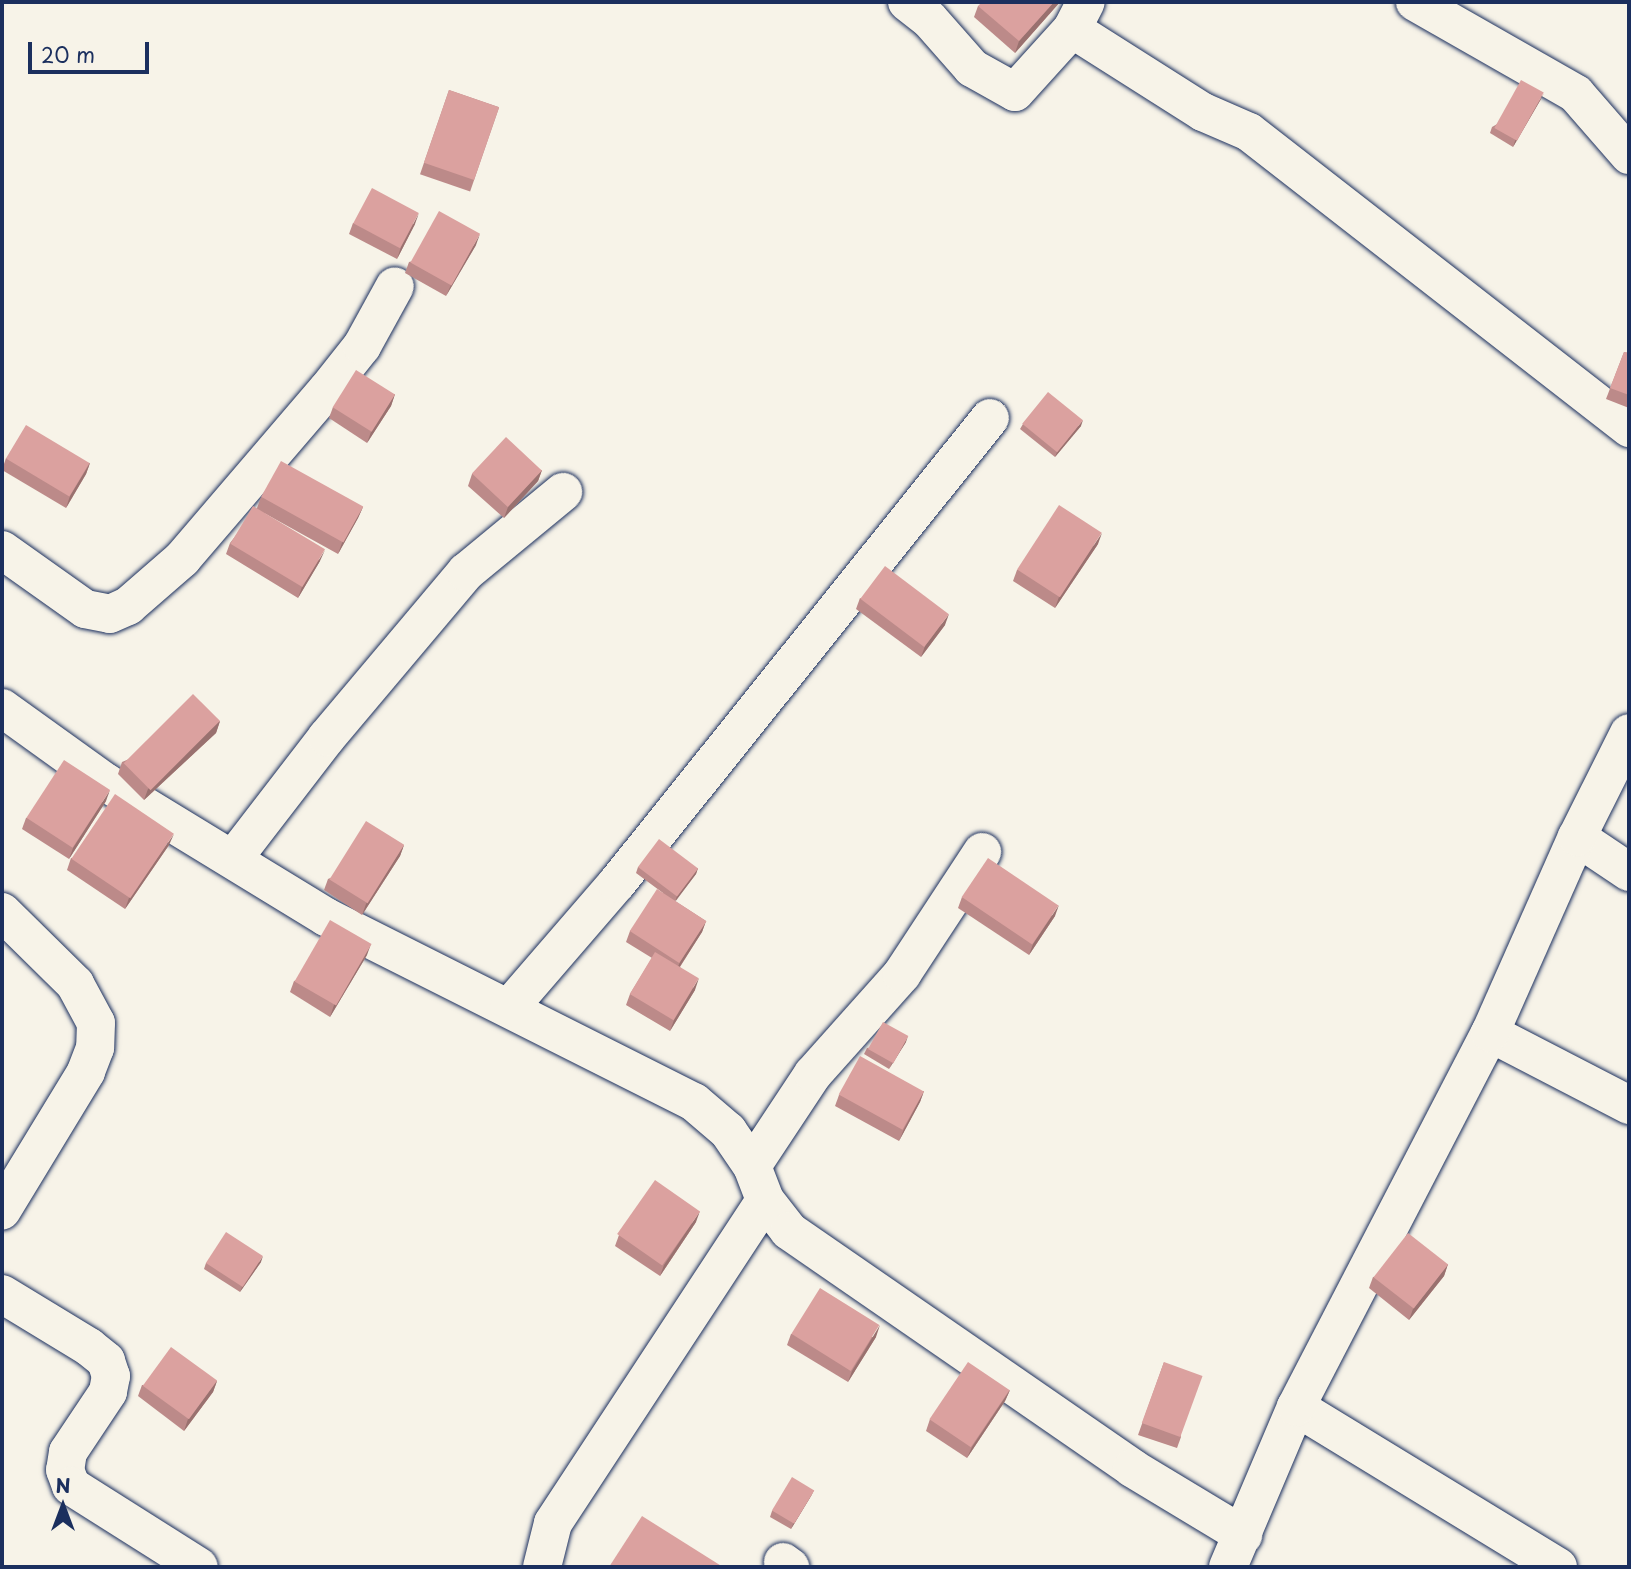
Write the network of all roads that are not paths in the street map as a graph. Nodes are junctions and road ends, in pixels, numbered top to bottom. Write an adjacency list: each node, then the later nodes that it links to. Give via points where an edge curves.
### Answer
1 (907, 2): 3 (street, via 929,19 972,68 1015,92)
2 (1415, 2): 4 (street, via 1576,94)
3 (1079, 15): 7 (street, via 1203,112 1250,132)
4 (1629, 155)
5 (395, 286): 9 (street, via 362,346 327,390 182,559 128,606 110,614 85,609)
6 (990, 418): 17 (street, via 617,883)
7 (1629, 428)
8 (563, 492): 14 (street, via 466,572 327,737)
9 (2, 550)
10 (2, 708): 14 (street, via 104,782)
11 (1629, 733): 12 (street)
12 (1577, 837): 15 (street); 18 (street)
13 (982, 852): 20 (street, via 902,974 813,1074)
14 (233, 859): 17 (street, via 326,916)
15 (1629, 872)
16 (2, 912): 21 (street, via 75,984 96,1023 95,1048 86,1072)
17 (509, 1009): 20 (street, via 694,1102 729,1131)
18 (1490, 1033): 19 (street); 23 (street)
19 (1629, 1105)
20 (758, 1183): 24 (street, via 789,1231 831,1264 1132,1468); 26 (street, via 553,1523)
21 (2, 1210)
22 (2, 1294): 25 (street, via 106,1361 111,1376 108,1392 68,1452 65,1470 71,1486)
23 (1296, 1406): 24 (street); 27 (street)
24 (1235, 1551)
25 (199, 1567)
26 (542, 1567)
27 (1558, 1567)

